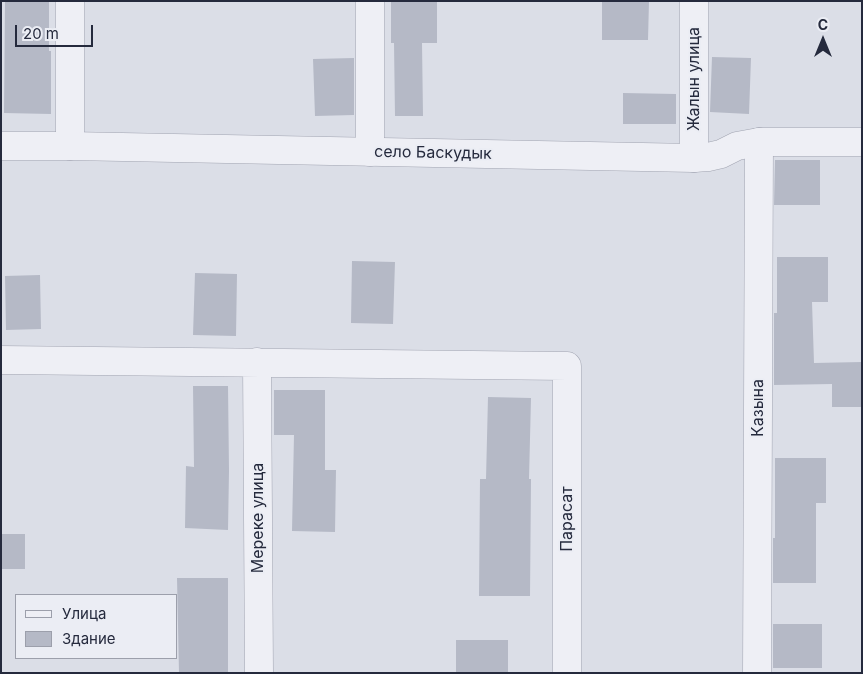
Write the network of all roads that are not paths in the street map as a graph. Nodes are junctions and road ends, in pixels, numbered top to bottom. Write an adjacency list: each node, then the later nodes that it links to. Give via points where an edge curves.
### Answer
1 (70, 1): 7 (street)
2 (370, 1): 8 (street)
3 (694, 1): 9 (street, Жалын улица)
4 (759, 142): 5 (street, село Баскудык); 9 (street, село Баскудык, via 736,146 721,154); 14 (street, Казына)
5 (862, 142)
6 (1, 146): 7 (street, село Баскудык)
7 (70, 146): 8 (street, село Баскудык)
8 (370, 152): 9 (street, село Баскудык)
9 (694, 158)
10 (1, 360): 11 (street)
11 (257, 362): 12 (street, Мереке улица); 13 (street, Парасат, via 567,366)
12 (259, 673)
13 (567, 673)
14 (757, 673)

